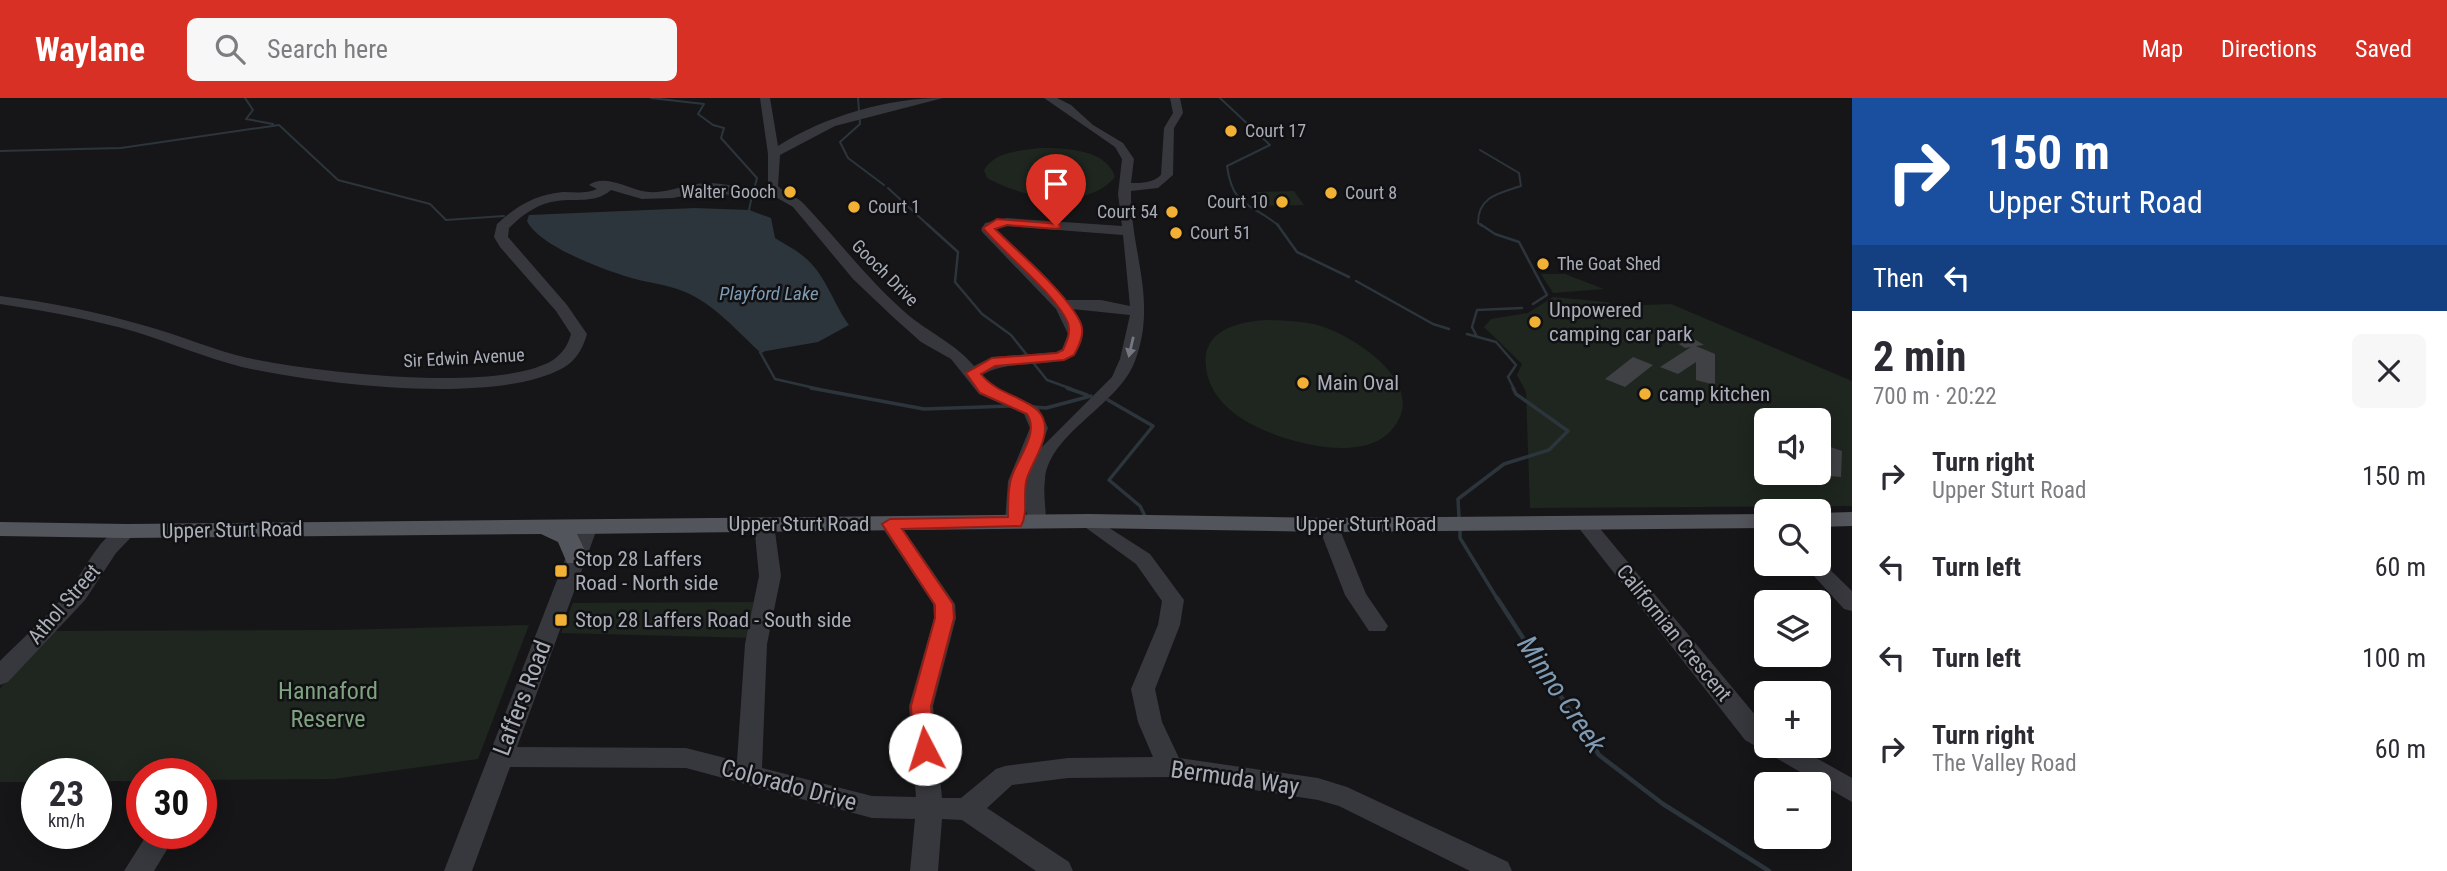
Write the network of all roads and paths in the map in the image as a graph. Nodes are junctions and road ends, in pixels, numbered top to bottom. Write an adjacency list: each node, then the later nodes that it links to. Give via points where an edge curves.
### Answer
1 (765, 98): 6 (street)
2 (938, 98): 7 (street, via 906,102)
3 (1049, 98): 5 (street)
4 (1175, 98): 9 (street, via 1178,113 1169,128 1167,175 1150,187)
5 (1065, 102): 9 (street, via 1089,127 1119,145 1128,159)
6 (770, 132): 7 (street); 8 (street)
7 (810, 134): 8 (street)
8 (774, 154): 10 (street, via 772,186)
9 (1126, 187): 11 (street)
10 (776, 192): 12 (street, Sir Edwin Avenue, via 747,194 707,187 661,195 607,187 587,197 567,196 523,208 500,233 579,334 576,347 565,360 513,378 387,381 282,369 243,362 55,307); 15 (street, Gooch Drive, via 797,204 858,276 898,314)
11 (1129, 231): 13 (street, via 1007,222 990,226 988,230); 14 (street)
12 (0, 300)
13 (1062, 304): 14 (street, via 1101,304); 15 (street, via 1076,334 1069,352 992,362)
14 (1138, 312): 20 (street, one-way to 20, via 1119,379 1056,440 1040,463)
15 (973, 373): 20 (street, Gooch Drive, via 985,390 1032,411 1038,419 1037,438 1018,481)
16 (1852, 519): 17 (main road)
17 (1831, 520)
18 (1089, 521): 20 (main road, Upper Sturt Road); 24 (main road, Upper Sturt Road); 37 (street, via 1143,559 1173,600 1169,625 1143,689 1150,722)
19 (1754, 521): 21 (main road, Upper Sturt Road)
20 (1026, 522): 23 (main road, Upper Sturt Road)
21 (1585, 523): 24 (main road, Upper Sturt Road); 34 (street, Californian Crescent)
22 (764, 524): 23 (main road, Upper Sturt Road); 25 (main road, Upper Sturt Road); 38 (street, via 770,576 756,644)
23 (890, 524): 40 (street, via 944,604 945,618 921,706)
24 (1328, 525): 32 (street, via 1356,595)
25 (588, 526): 26 (main road, Upper Sturt Road); 29 (street, Laffers Road)
26 (543, 527): 28 (main road, Upper Sturt Road); 29 (main road, via 560,531 571,540)
27 (0, 528): 28 (main road, Upper Sturt Road)
28 (127, 531): 33 (street, Athol Street, via 109,548 77,595)
29 (576, 557): 35 (street, Laffers Road)
30 (1825, 576): 31 (street)
31 (1852, 604)
32 (1377, 626)
33 (0, 676)
34 (1754, 733)
35 (500, 757): 38 (street, Colorado Drive, via 686,758); 44 (street, Laffers Road)
36 (1796, 758): 39 (street)
37 (1170, 767): 41 (street, Bermuda Way, via 1069,768 1005,776); 47 (street, Bermuda Way, via 1318,789 1347,798)
38 (749, 774): 40 (street, Colorado Drive, via 872,807)
39 (1852, 790)
40 (930, 808): 41 (street, Colorado Drive); 45 (street)
41 (967, 809): 46 (street)
42 (152, 849): 43 (street)
43 (138, 871)
44 (458, 871)
45 (924, 871)
46 (1059, 871)
47 (1498, 871)

